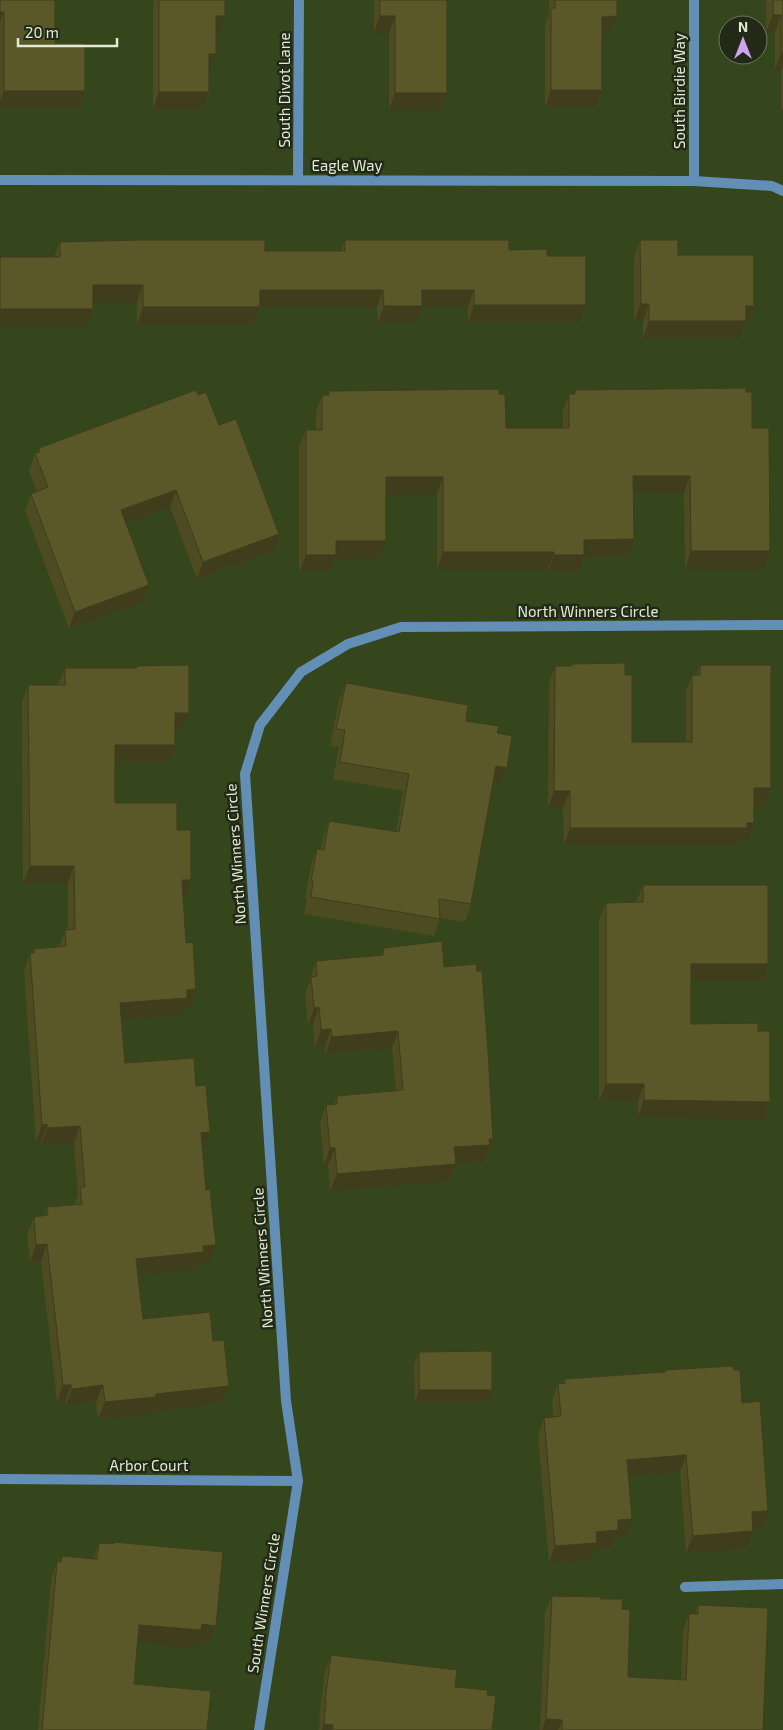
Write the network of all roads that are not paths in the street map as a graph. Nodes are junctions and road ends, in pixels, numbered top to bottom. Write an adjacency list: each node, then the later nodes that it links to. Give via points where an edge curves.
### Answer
1 (299, 0): 4 (street, South Divot Lane)
2 (694, 0): 5 (street, South Birdie Way)
3 (0, 180): 4 (street, Eagle Way)
4 (298, 180): 5 (street, Eagle Way)
5 (694, 181): 6 (street, Eagle Way, via 772,186)
6 (783, 191)
7 (783, 624): 9 (street, North Winners Circle, via 401,627 348,644 301,672 260,725 245,774 286,1401)
8 (0, 1479): 9 (street, Arbor Court)
9 (298, 1482): 12 (street, South Winners Circle)
10 (783, 1584): 11 (street)
11 (685, 1587)
12 (258, 1730)

